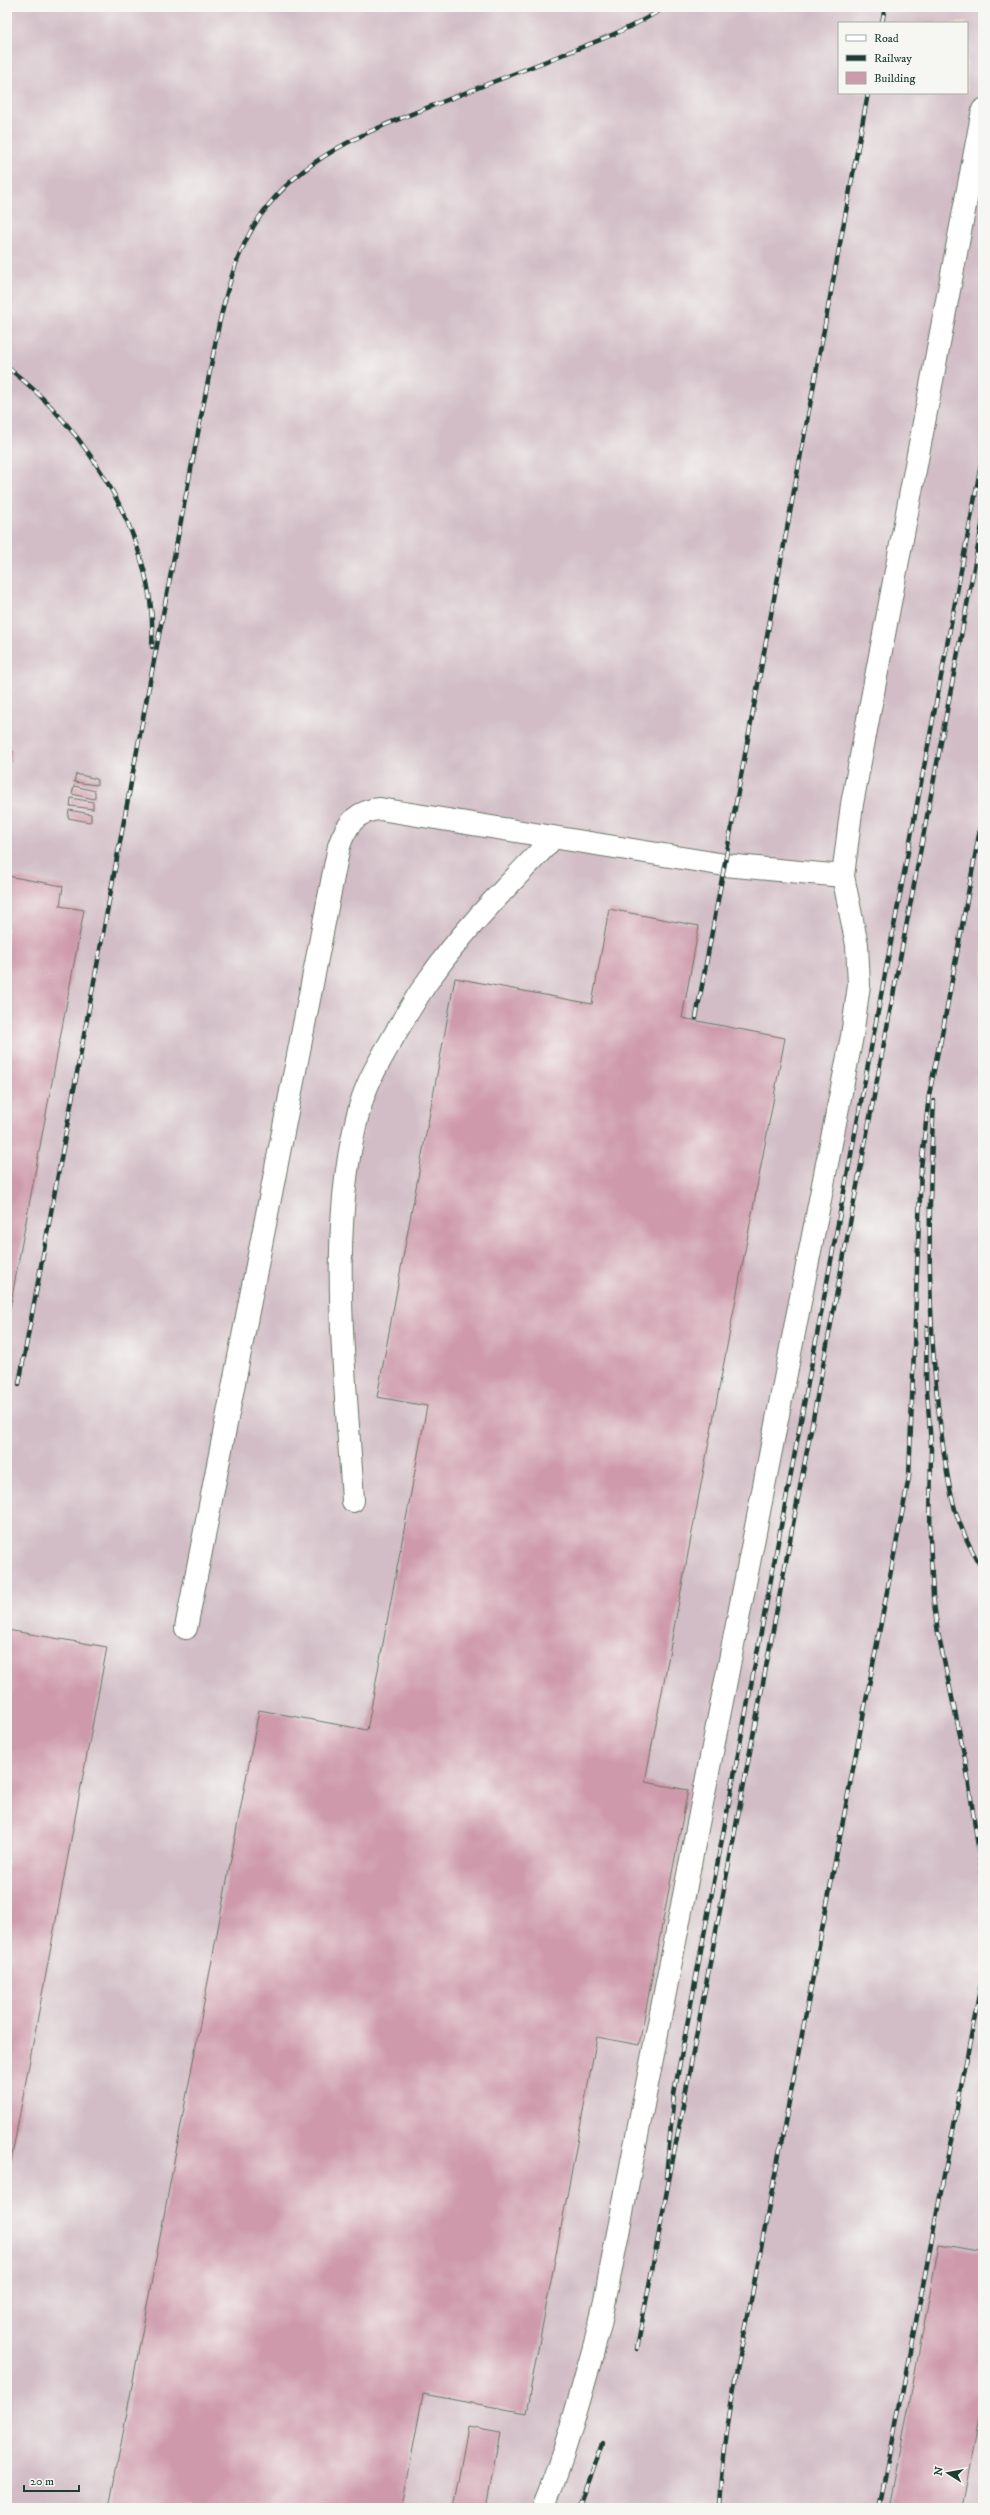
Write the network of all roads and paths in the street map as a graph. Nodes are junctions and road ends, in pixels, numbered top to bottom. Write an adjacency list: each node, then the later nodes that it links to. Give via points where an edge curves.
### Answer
1 (983, 110): 3 (street, via 854,796)
2 (553, 838): 3 (street, via 725,865); 4 (street, via 468,929 430,978 376,1067 363,1099 346,1179 342,1214 344,1331); 5 (street, via 380,809 369,809 360,814 351,821 344,832 339,846)
3 (843, 876): 6 (street, via 857,945 859,985 852,1036 600,2325 578,2408)
4 (353, 1501)
5 (186, 1628)
6 (543, 2508)

